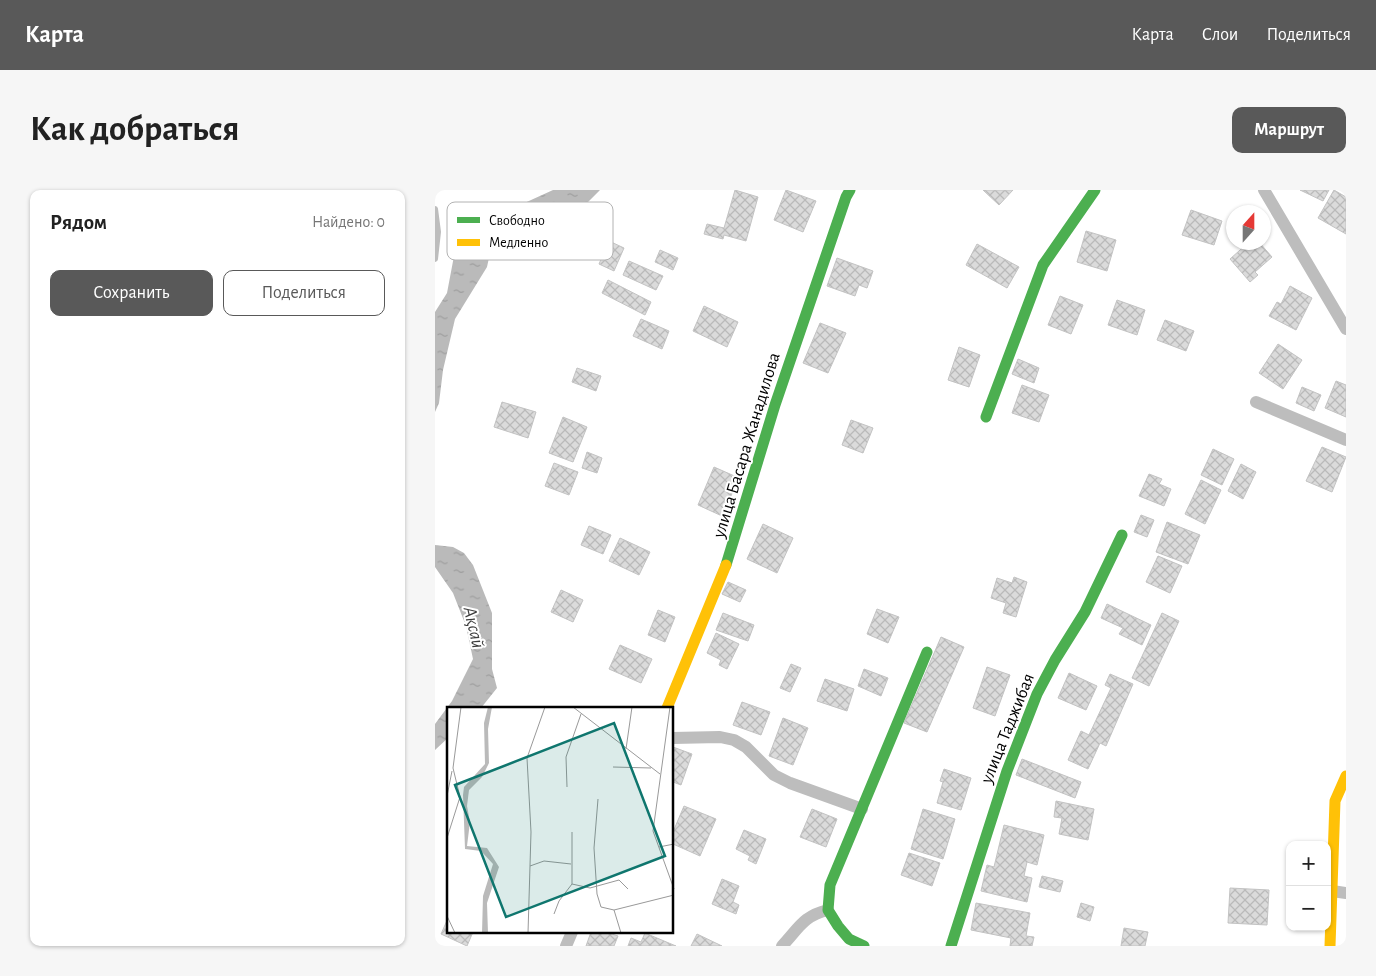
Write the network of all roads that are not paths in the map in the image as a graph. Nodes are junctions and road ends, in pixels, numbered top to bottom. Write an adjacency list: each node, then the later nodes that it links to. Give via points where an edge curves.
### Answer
1 (850, 190): 12 (street, улица Басара Жанадилова, via 775,405 724,571)
2 (1095, 190): 8 (street, via 1043,265)
3 (1264, 190): 6 (street)
4 (435, 209): 5 (lane, via 438,232)
5 (435, 259)
6 (1346, 329)
7 (1256, 402): 9 (street)
8 (986, 417)
9 (1346, 440)
10 (1122, 535): 24 (street, улица Таджибая, via 1085,612 1037,694 1007,771)
11 (927, 652): 15 (street)
12 (667, 707)
13 (674, 738): 15 (street, via 720,736 734,740 746,747 773,775)
14 (1346, 776): 16 (street, via 1335,801)
15 (862, 809): 18 (street, via 830,885)
16 (1331, 891): 17 (street)
17 (1346, 893)
18 (828, 910): 22 (street, via 807,918); 23 (street, via 849,939)
19 (1330, 931): 25 (street)
20 (571, 934): 21 (street)
21 (566, 946)
22 (782, 946)
23 (864, 946)
24 (951, 946)
25 (1329, 946)

